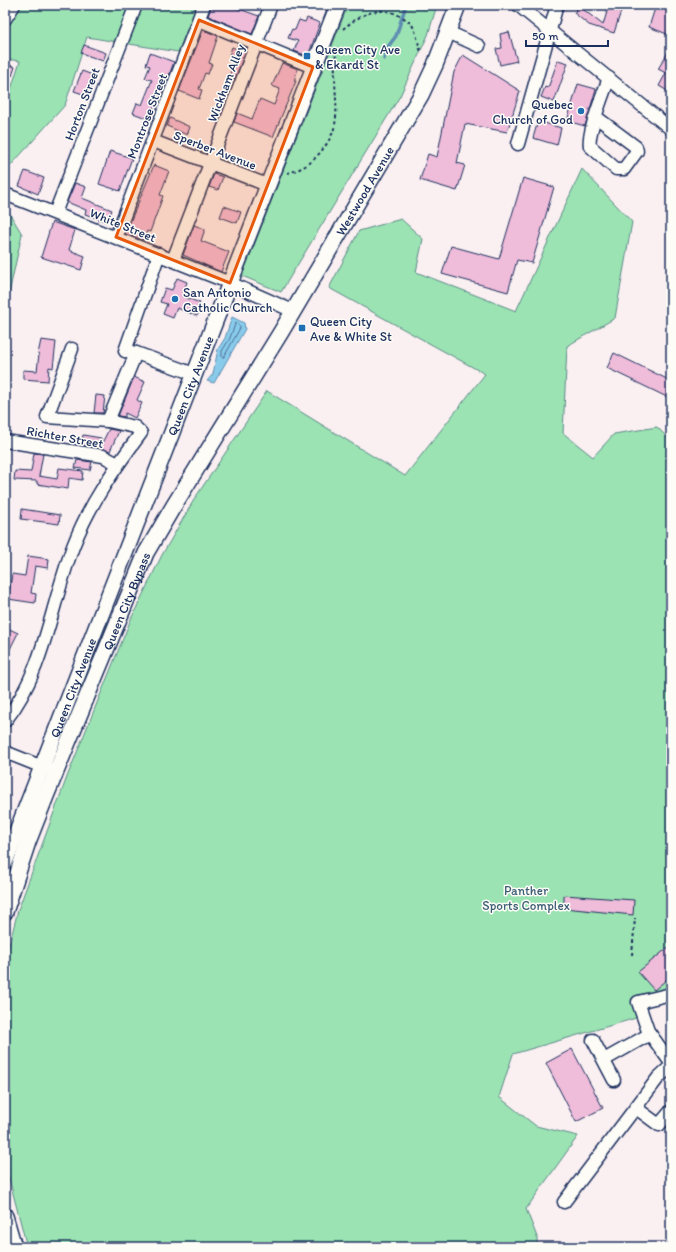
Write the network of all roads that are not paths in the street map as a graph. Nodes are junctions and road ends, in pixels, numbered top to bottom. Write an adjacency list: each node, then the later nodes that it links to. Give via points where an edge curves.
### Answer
1 (14, 5): 9 (street)
2 (136, 5): 24 (street, Horton Street)
3 (204, 5): 10 (street, Montrose Street)
4 (271, 5): 13 (street, Wickham Alley)
5 (338, 5): 15 (main road, Queen City Avenue)
6 (458, 5): 12 (main road, Westwood Avenue)
7 (518, 5): 11 (street)
8 (557, 5): 11 (street)
9 (5, 19)
10 (199, 20): 13 (street); 19 (street, Montrose Street)
11 (550, 31): 16 (street); 20 (street)
12 (448, 32): 14 (street); 29 (main road, Westwood Avenue, via 421,95)
13 (256, 44): 15 (street); 21 (street, Wickham Alley)
14 (479, 46)
15 (314, 67): 22 (main road, Queen City Avenue)
16 (609, 78): 17 (street); 18 (street)
17 (596, 117)
18 (671, 129)
19 (153, 141): 21 (street, Sperber Avenue); 25 (street, Montrose Street)
20 (518, 144)
21 (210, 163): 22 (street, Sperber Avenue); 27 (street, Wickham Alley)
22 (267, 185): 28 (main road, Queen City Avenue)
23 (5, 194): 24 (street, White Street)
24 (54, 213): 25 (street, White Street)
25 (116, 237): 26 (street, White Street)
26 (159, 254): 27 (street, White Street); 31 (street, via 125,351)
27 (173, 260): 28 (street, White Street)
28 (230, 283): 29 (street); 32 (main road, Queen City Avenue)
29 (293, 312): 39 (main road, Queen City Bypass, via 146,553)
30 (72, 349): 33 (street, via 47,417)
31 (136, 353): 32 (street); 33 (street)
32 (194, 374): 38 (main road, Queen City Avenue)
33 (108, 421): 35 (street, via 135,427 141,433)
34 (5, 441): 35 (street, Richter Street, via 103,456)
35 (118, 464): 36 (street, via 101,489 80,530 33,675)
36 (5, 721)
37 (5, 752): 38 (street)
38 (41, 767): 39 (street); 40 (main road)
39 (56, 773): 41 (main road, Queen City Bypass, via 28,842)
40 (5, 862)
41 (5, 912)
42 (671, 994): 43 (street, via 638,1002)
43 (650, 1034): 45 (street); 46 (street)
44 (593, 1040): 45 (street)
45 (604, 1060): 47 (street)
46 (671, 1065): 48 (street)
47 (614, 1080)
48 (636, 1108): 49 (street, via 659,1125); 50 (street)
49 (671, 1111)
50 (564, 1202)
51 (5, 1216): 52 (main road)
52 (9, 1239)

